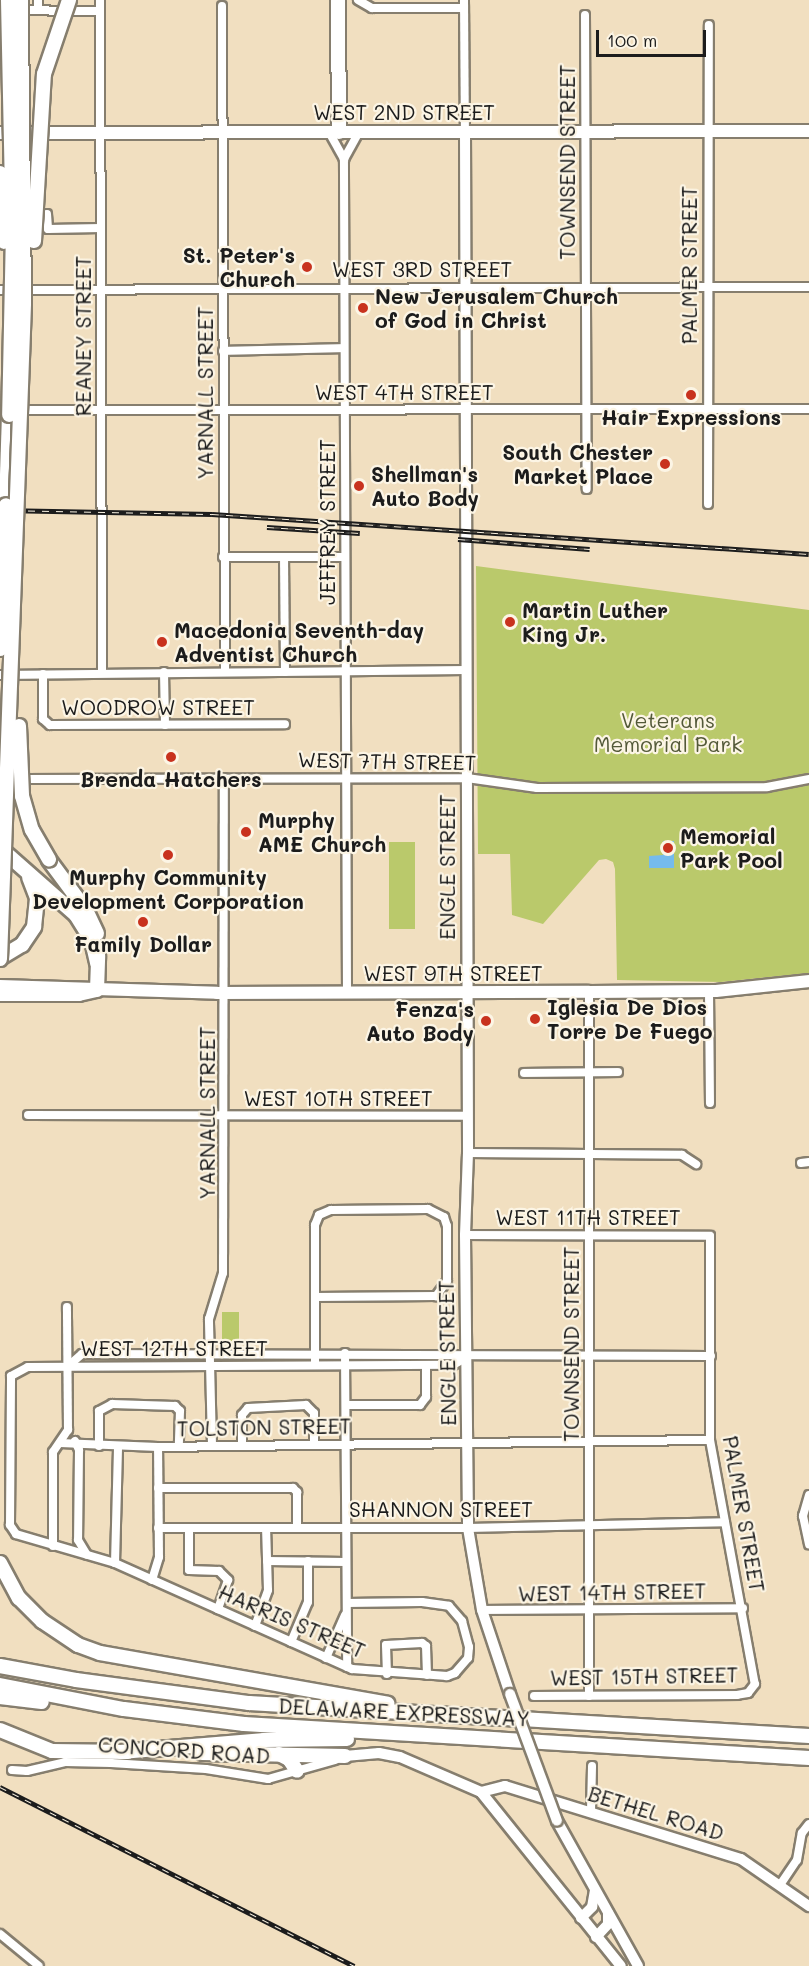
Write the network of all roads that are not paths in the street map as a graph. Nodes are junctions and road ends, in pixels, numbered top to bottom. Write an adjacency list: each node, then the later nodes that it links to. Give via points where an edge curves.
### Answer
1 (8, 0): 46 (highway, bridge, via 13,220)
2 (21, 0): 38 (highway, bridge)
3 (38, 0): 11 (street)
4 (69, 0): 38 (highway, bridge, via 49,52 41,96 31,312)
5 (100, 0): 12 (street, REANEY STREET)
6 (338, 0): 19 (highway)
7 (358, 0): 8 (street, via 372,8)
8 (464, 4): 21 (street, ENGLE STREET)
9 (222, 6): 18 (street, YARNALL STREET)
10 (0, 10): 11 (street)
11 (39, 10): 12 (street)
12 (100, 11): 23 (street, REANEY STREET)
13 (585, 15): 15 (street, TOWNSEND STREET)
14 (709, 25): 16 (street, PALMER STREET)
15 (585, 131): 16 (main road, WEST 2ND STREET); 21 (main road, WEST 2ND STREET); 29 (street, TOWNSEND STREET)
16 (708, 131): 17 (main road, WEST 2ND STREET); 30 (street, PALMER STREET)
17 (809, 131)
18 (222, 132): 19 (main road, WEST 2ND STREET); 23 (main road, WEST 2ND STREET); 32 (street, YARNALL STREET)
19 (334, 132): 20 (main road, WEST 2ND STREET); 24 (street)
20 (359, 132): 21 (main road, WEST 2ND STREET); 24 (street)
21 (465, 132): 28 (street, ENGLE STREET)
22 (0, 133): 23 (main road, WEST 2ND STREET)
23 (101, 133): 27 (street, REANEY STREET)
24 (344, 159): 33 (street, JEFFREY STREET)
25 (0, 172): 46 (highway, bridge)
26 (47, 214): 27 (street, via 48,229)
27 (101, 228): 35 (street, REANEY STREET)
28 (465, 287): 29 (street, WEST 3RD STREET); 33 (street, WEST 3RD STREET); 39 (street, ENGLE STREET)
29 (586, 287): 30 (street, WEST 3RD STREET); 40 (street, TOWNSEND STREET)
30 (708, 287): 31 (street, WEST 3RD STREET); 41 (street, PALMER STREET)
31 (809, 287)
32 (222, 288): 33 (street, WEST 3RD STREET); 35 (street, WEST 3RD STREET); 37 (street, YARNALL STREET)
33 (344, 288): 36 (street, JEFFREY STREET)
34 (0, 290): 35 (street, WEST 3RD STREET)
35 (102, 290): 43 (street, REANEY STREET)
36 (344, 348): 37 (street); 45 (street, JEFFREY STREET)
37 (223, 351): 44 (street, YARNALL STREET)
38 (23, 371): 50 (highway, bridge)
39 (466, 409): 40 (street, WEST 4TH STREET); 45 (street, WEST 4TH STREET); 56 (street, ENGLE STREET)
40 (585, 409): 41 (street, WEST 4TH STREET); 47 (street, TOWNSEND STREET)
41 (707, 409): 42 (street, WEST 4TH STREET); 48 (street, PALMER STREET)
42 (809, 409)
43 (101, 410): 44 (street, WEST 4TH STREET); 46 (street, WEST 4TH STREET); 61 (street, REANEY STREET)
44 (224, 410): 45 (street, WEST 4TH STREET); 51 (street, YARNALL STREET)
45 (344, 410): 53 (street, JEFFREY STREET)
46 (4, 412): 49 (highway)
47 (587, 489)
48 (708, 504)
49 (6, 505): 54 (highway, bridge); 55 (highway, bridge)
50 (17, 517): 73 (highway, bridge); 74 (highway, bridge, via 18,772 28,819 49,860 90,917 97,937)
51 (223, 557): 52 (street); 59 (street, YARNALL STREET)
52 (284, 557): 53 (street); 60 (street)
53 (345, 557): 57 (street, JEFFREY STREET)
54 (0, 562)
55 (0, 649)
56 (466, 670): 57 (street); 68 (street, ENGLE STREET)
57 (345, 671): 60 (street); 67 (street, JEFFREY STREET)
58 (164, 672): 59 (street); 61 (street); 65 (street)
59 (225, 672): 60 (street)
60 (285, 672)
61 (102, 673): 62 (street)
62 (43, 674): 63 (street); 65 (street, WOODROW STREET, via 43,719 50,725)
63 (0, 675)
64 (285, 724): 65 (street, WOODROW STREET)
65 (165, 725)
66 (224, 778): 67 (street, WEST 7TH STREET); 69 (street, WEST 7TH STREET); 81 (street, YARNALL STREET)
67 (346, 778): 68 (street, WEST 7TH STREET); 82 (street, JEFFREY STREET)
68 (467, 778): 70 (street, WEST 7TH STREET, via 537,788 767,787); 79 (street, ENGLE STREET)
69 (0, 779)
70 (809, 779)
71 (0, 848): 72 (highway)
72 (23, 868): 73 (highway, via 36,891 36,920 22,945); 74 (highway, via 81,921 92,941)
73 (0, 958)
74 (97, 963): 77 (highway)
75 (809, 981): 78 (main road, WEST 9TH STREET)
76 (0, 986): 77 (main road, WEST 9TH STREET, via 79,986)
77 (97, 990): 81 (main road, WEST 9TH STREET); 83 (main road, WEST 9TH STREET, via 79,995)
78 (709, 991): 80 (main road, WEST 9TH STREET); 87 (street)
79 (467, 992): 80 (main road, WEST 9TH STREET); 82 (main road, WEST 9TH STREET); 90 (street, ENGLE STREET)
80 (589, 992): 86 (street, TOWNSEND STREET)
81 (225, 993): 82 (main road, WEST 9TH STREET); 89 (street, YARNALL STREET)
82 (347, 993)
83 (0, 995)
84 (618, 1072): 86 (street)
85 (524, 1073): 86 (street)
86 (589, 1074): 92 (street, TOWNSEND STREET)
87 (710, 1103)
88 (28, 1115): 89 (street, WEST 10TH STREET)
89 (226, 1116): 90 (street, WEST 10TH STREET); 101 (street, YARNALL STREET, via 223,1273 209,1318)
90 (468, 1116): 91 (street, ENGLE STREET)
91 (468, 1153): 92 (street); 95 (street, ENGLE STREET)
92 (589, 1153): 93 (street, via 682,1155); 94 (street, TOWNSEND STREET)
93 (696, 1164)
94 (589, 1234): 95 (street, WEST 11TH STREET); 96 (street, WEST 11TH STREET); 102 (street, TOWNSEND STREET)
95 (465, 1235): 104 (street, ENGLE STREET)
96 (711, 1236): 103 (street, PALMER STREET)
97 (315, 1297): 97 (street, via 315,1225 319,1215 331,1210 428,1209 441,1214 447,1226 447,1281 440,1292 427,1297); 99 (street)
98 (67, 1307): 109 (street)
99 (315, 1353): 100 (street, WEST 12TH STREET); 101 (street, WEST 12TH STREET); 105 (street)
100 (345, 1353): 104 (street, WEST 12TH STREET, via 455,1353); 108 (street)
101 (210, 1354): 107 (street, YARNALL STREET); 109 (street, WEST 12TH STREET, via 82,1354)
102 (589, 1356): 103 (street, WEST 12TH STREET); 104 (street, WEST 12TH STREET); 115 (street, TOWNSEND STREET)
103 (711, 1356): 112 (street, PALMER STREET)
104 (467, 1357): 106 (street, WEST 12TH STREET, via 453,1365); 114 (street, ENGLE STREET)
105 (315, 1365): 107 (street, WEST 12TH STREET); 108 (street, WEST 12TH STREET)
106 (426, 1365): 108 (street, WEST 12TH STREET); 110 (street, via 426,1396 420,1405)
107 (210, 1366): 109 (street, WEST 12TH STREET); 121 (street, YARNALL STREET)
108 (345, 1366): 110 (street)
109 (68, 1367): 111 (street); 137 (street, HARRIS STREET, via 21,1368 14,1371 9,1381 11,1529)
110 (346, 1405): 118 (street)
111 (68, 1430): 113 (street); 119 (street)
112 (710, 1440): 115 (street, TOLSTON STREET); 127 (street, PALMER STREET)
113 (60, 1443): 119 (street, TOLSTON STREET); 137 (street, via 52,1457)
114 (468, 1443): 115 (street, TOLSTON STREET); 118 (street, TOLSTON STREET); 134 (street, ENGLE STREET)
115 (589, 1443): 128 (street, TOWNSEND STREET)
116 (242, 1444): 117 (street, TOLSTON STREET); 117 (street, via 242,1414 248,1408 306,1405 314,1413); 121 (street, TOLSTON STREET)
117 (314, 1444): 118 (street, TOLSTON STREET)
118 (346, 1444): 133 (street)
119 (78, 1445): 122 (street, TOLSTON STREET); 135 (street)
120 (179, 1445): 121 (street, TOLSTON STREET); 122 (street, via 180,1411 176,1406 111,1404 99,1411); 124 (street, TOLSTON STREET)
121 (212, 1445)
122 (99, 1446): 123 (street, TOLSTON STREET)
123 (118, 1446): 124 (street, TOLSTON STREET); 144 (street)
124 (158, 1447): 125 (street)
125 (158, 1488): 129 (street); 132 (street, via 293,1488 297,1492)
126 (809, 1495): 136 (street, via 803,1516)
127 (725, 1522): 128 (street, SHANNON STREET); 147 (street, PALMER STREET)
128 (589, 1525): 134 (street, SHANNON STREET); 150 (street, TOWNSEND STREET)
129 (158, 1528): 130 (street, SHANNON STREET); 145 (street, via 159,1557)
130 (189, 1528): 131 (street, SHANNON STREET); 148 (street, via 188,1569 219,1571 227,1578 229,1585)
131 (266, 1528): 132 (street, SHANNON STREET); 140 (street)
132 (297, 1528): 133 (street, SHANNON STREET)
133 (346, 1528): 134 (street, SHANNON STREET); 142 (street)
134 (468, 1528): 149 (street, ENGLE STREET)
135 (78, 1539): 138 (street); 139 (street)
136 (809, 1544)
137 (53, 1546): 138 (street, HARRIS STREET)
138 (69, 1551): 139 (street, HARRIS STREET)
139 (87, 1555): 144 (street, HARRIS STREET)
140 (267, 1561): 141 (street); 151 (street, via 268,1597)
141 (308, 1562): 142 (street); 152 (street, via 306,1611)
142 (346, 1562): 146 (street)
143 (0, 1563): 163 (highway, via 19,1598 42,1621 78,1645 100,1653 330,1696)
144 (115, 1563): 145 (street, HARRIS STREET)
145 (152, 1580): 148 (street, HARRIS STREET)
146 (347, 1607): 153 (street); 155 (street); 157 (street, HARRIS STREET, via 435,1602 454,1609 468,1640 468,1658 451,1675)
147 (743, 1608): 150 (street, WEST 14TH STREET); 158 (street, PALMER STREET, via 756,1680)
148 (219, 1609): 151 (street, HARRIS STREET)
149 (482, 1610): 150 (street, WEST 14TH STREET); 178 (street, ENGLE STREET, bridge, via 557,1821)
150 (589, 1611): 161 (street, TOWNSEND STREET)
151 (255, 1626): 152 (street, HARRIS STREET)
152 (291, 1642): 153 (street, HARRIS STREET)
153 (326, 1658): 155 (street, HARRIS STREET)
154 (0, 1666): 163 (highway, DELAWARE EXPRESSWAY, via 238,1701)
155 (347, 1667): 156 (street, HARRIS STREET)
156 (387, 1674): 157 (street, HARRIS STREET); 157 (street, via 386,1645 422,1642 426,1646)
157 (427, 1675)
158 (753, 1688): 161 (street, WEST 15TH STREET, via 737,1695)
159 (4, 1690): 162 (highway, DELAWARE EXPRESSWAY); 162 (highway, via 21,1700)
160 (534, 1696): 161 (street, WEST 15TH STREET)
161 (589, 1696)
162 (124, 1710): 166 (highway, DELAWARE EXPRESSWAY, via 244,1725)
163 (491, 1717): 165 (highway, DELAWARE EXPRESSWAY)
164 (0, 1730): 167 (highway, via 52,1751)
165 (809, 1736)
166 (550, 1741): 167 (highway, via 264,1740); 170 (highway, DELAWARE EXPRESSWAY)
167 (121, 1752): 168 (highway)
168 (277, 1753): 169 (highway); 173 (highway, via 289,1759)
169 (345, 1756): 173 (street, CONCORD ROAD); 174 (street, CONCORD ROAD, via 392,1755)
170 (809, 1758)
171 (592, 1766): 175 (street)
172 (12, 1770): 173 (street, CONCORD ROAD, via 21,1772 65,1762 206,1769 257,1779)
173 (297, 1771)
174 (481, 1792): 175 (street, BETHEL ROAD, via 505,1786); 181 (street, CONCORD ROAD)
175 (591, 1811): 177 (street, BETHEL ROAD, via 741,1859)
176 (809, 1824): 177 (street, via 802,1833 797,1860)
177 (780, 1886): 179 (street, BETHEL ROAD)
178 (595, 1889): 180 (street, ENGLE STREET); 181 (street, via 592,1907)
179 (809, 1906)
180 (608, 1912): 183 (street, via 608,1924); 186 (street, ENGLE STREET)
181 (581, 1918): 183 (street, CONCORD ROAD)
182 (0, 1934): 184 (street)
183 (596, 1937): 185 (street, CONCORD ROAD)
184 (39, 1966)
185 (621, 1966)
186 (638, 1966)

